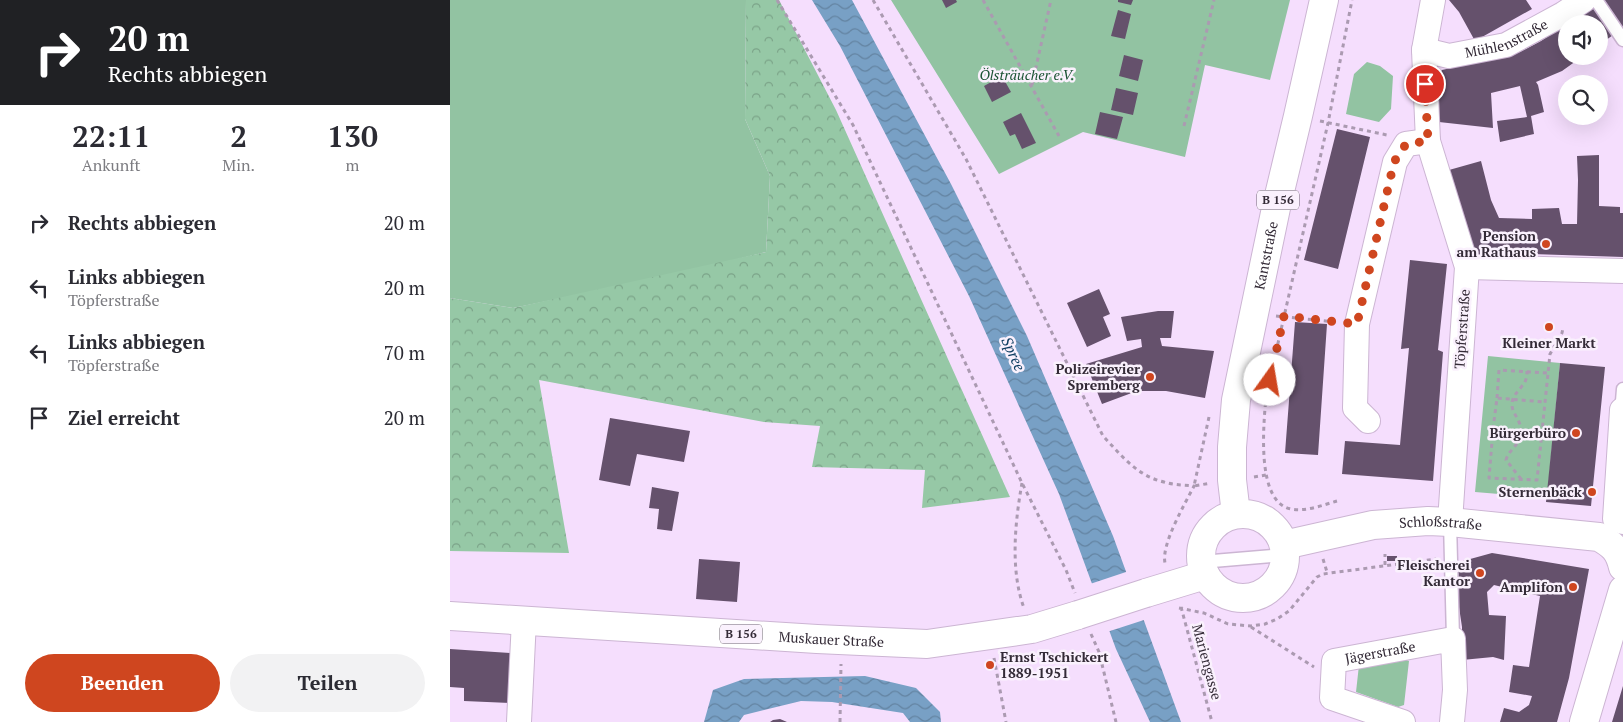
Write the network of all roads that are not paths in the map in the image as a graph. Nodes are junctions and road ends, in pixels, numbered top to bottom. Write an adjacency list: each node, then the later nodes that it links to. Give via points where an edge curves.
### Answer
1 (1324, 0): 14 (main road, Kantstraße / B 156, via 1236,400 1232,480)
2 (1433, 0): 6 (street, Töpferstraße)
3 (1584, 0): 6 (street, Mühlenstraße, via 1506,45 1449,56)
4 (1596, 0): 5 (lane)
5 (1623, 40)
6 (1424, 50): 7 (street, Töpferstraße)
7 (1417, 142): 8 (street, Töpferstraße); 13 (street, via 1394,162 1357,324 1355,408)
8 (1467, 267): 9 (street); 15 (street, Töpferstraße)
9 (1623, 271)
10 (1623, 389): 11 (lane)
11 (1623, 402)
12 (1623, 410): 16 (street, via 1615,519)
13 (1368, 421)
14 (1236, 514): 17 (main road, via 1248,513 1271,523); 19 (main road, via 1223,518 1208,531 1201,549)
15 (1450, 522): 17 (main road, Schloßstraße, via 1373,525); 18 (main road, Schloßstraße, via 1599,537 1610,544); 23 (lane)
16 (1623, 522)
17 (1285, 550): 19 (lane); 19 (main road, via 1282,572 1275,584 1251,598 1224,594 1213,586)
18 (1622, 562)
19 (1203, 569): 22 (main road, Muskauer Straße / B 156, bridge, via 1146,593 1032,630 927,644)
20 (1623, 590): 27 (main road)
21 (450, 616): 22 (main road, Muskauer Straße / B 156)
22 (524, 620): 24 (street)
23 (1453, 640): 25 (street, Jägerstraße, via 1334,661 1332,698); 26 (street, via 1455,690)
24 (519, 722)
25 (1403, 722)
26 (1452, 722)
27 (1584, 722)

